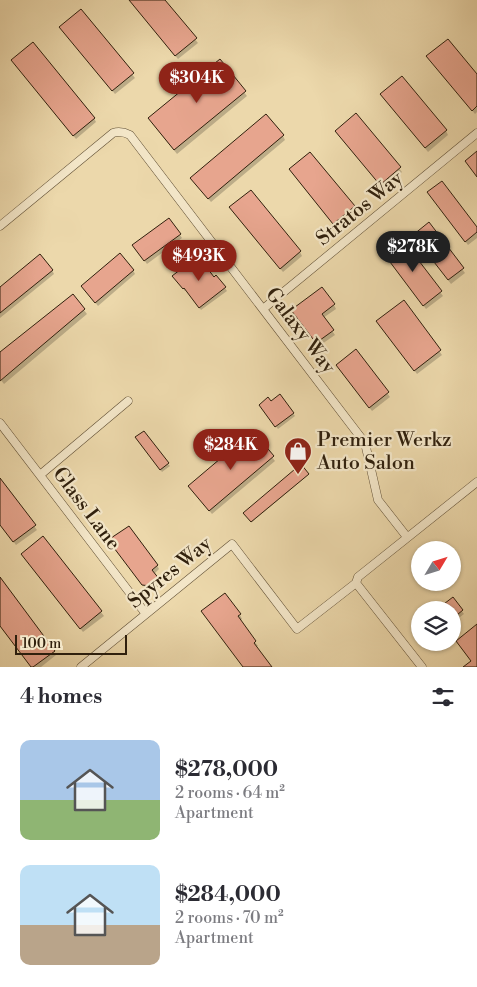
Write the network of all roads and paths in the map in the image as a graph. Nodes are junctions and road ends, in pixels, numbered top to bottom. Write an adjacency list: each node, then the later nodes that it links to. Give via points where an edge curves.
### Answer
1 (477, 133): 3 (street, Stratos Way)
2 (0, 226): 3 (street, Galaxy Way, via 112,133 125,132)
3 (263, 309): 8 (street, Galaxy Way, via 365,443 378,500)
4 (128, 401): 6 (street)
5 (0, 423): 6 (street, Glass Lane)
6 (40, 475): 10 (street, Glass Lane)
7 (477, 482): 8 (street)
8 (407, 537): 9 (street, via 358,577)
9 (356, 583): 10 (street, Spyres Way, via 297,629 232,544); 12 (street)
10 (146, 614): 11 (street, Spyres Way)
11 (81, 667)
12 (422, 667)

